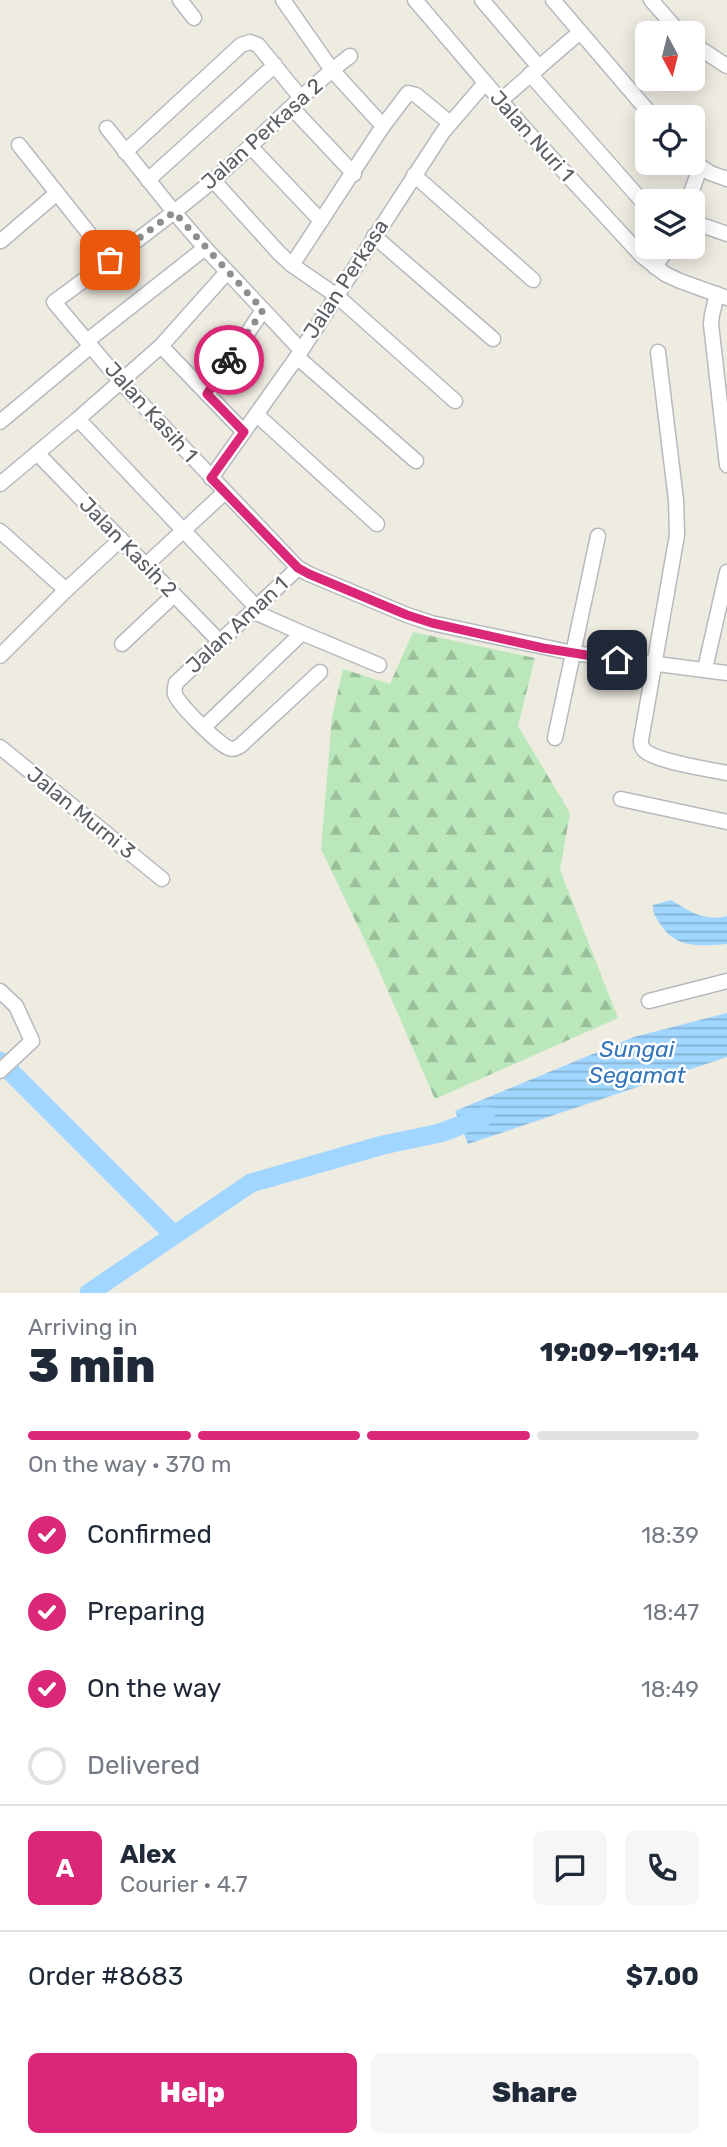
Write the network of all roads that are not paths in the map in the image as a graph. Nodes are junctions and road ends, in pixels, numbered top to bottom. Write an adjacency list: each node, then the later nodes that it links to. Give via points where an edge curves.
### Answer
1 (180, 0): 7 (street)
2 (415, 0): 16 (street, Jalan Nuri 1)
3 (482, 0): 15 (street)
4 (553, 0): 9 (street)
5 (651, 0): 8 (street)
6 (287, 6): 14 (street)
7 (194, 18)
8 (669, 21)
9 (580, 32): 15 (street); 19 (street)
10 (705, 52): 13 (street)
11 (350, 56): 14 (street, Jalan Perkasa 2)
12 (275, 65): 18 (street); 25 (street, via 258,45 241,45); 30 (street)
13 (727, 66)
14 (332, 70): 18 (street, Jalan Perkasa 2); 21 (street)
15 (534, 71): 17 (street); 32 (street)
16 (485, 83): 17 (street, Jalan Nuri 1); 20 (street, Jalan Perkasa)
17 (500, 101): 44 (street, Jalan Nuri 1)
18 (296, 103): 24 (street, Jalan Perkasa 2); 27 (street)
19 (643, 105)
20 (450, 124): 21 (street, via 408,93); 28 (street, Jalan Perkasa)
21 (383, 126): 27 (street)
22 (107, 128): 25 (street)
23 (19, 145): 33 (street)
24 (250, 146): 31 (street, Jalan Perkasa 2); 35 (street)
25 (125, 152): 30 (street)
26 (705, 168): 29 (street)
27 (354, 174): 35 (street)
28 (414, 175): 38 (street, Jalan Perkasa); 46 (street)
29 (727, 179)
30 (148, 180): 34 (street)
31 (213, 180): 34 (street, Jalan Perkasa 2); 43 (street)
32 (635, 192)
33 (57, 194): 39 (street); 42 (street)
34 (174, 212): 40 (street); 42 (street, Jalan Perkasa 2)
35 (321, 222): 43 (street)
36 (705, 226): 37 (street)
37 (727, 234)
38 (374, 236): 47 (street, Jalan Perkasa); 51 (street)
39 (1, 242)
40 (205, 248): 45 (street); 52 (street)
41 (660, 259): 44 (street)
42 (110, 260): 49 (street, Jalan Perkasa 2)
43 (292, 265): 47 (street)
44 (655, 267): 48 (street, Jalan Nuri 1)
45 (227, 272): 50 (street); 53 (street)
46 (533, 280)
47 (337, 296): 56 (street, Jalan Perkasa); 59 (street)
48 (722, 296): 54 (street, via 712,315)
49 (54, 302): 52 (street, Jalan Kasih 1)
50 (263, 310): 56 (street); 58 (street)
51 (494, 339)
52 (89, 344): 57 (street, Jalan Kasih 1); 63 (street)
53 (161, 346): 57 (street); 58 (street)
54 (720, 348): 60 (street)
55 (658, 352): 87 (street, via 677,521)
56 (299, 353): 61 (street, Jalan Perkasa); 66 (street)
57 (121, 382): 62 (street); 68 (street, Jalan Kasih 1)
58 (207, 394): 64 (street)
59 (456, 401)
60 (724, 404): 67 (street)
61 (257, 415): 64 (street, Jalan Perkasa); 71 (street)
62 (78, 419): 65 (street); 73 (street)
63 (0, 422)
64 (244, 432): 68 (street, Jalan Perkasa)
65 (37, 453): 69 (street); 75 (street, Jalan Kasih 2)
66 (416, 461)
67 (727, 465)
68 (211, 478): 70 (street, Jalan Kasih 1)
69 (0, 484)
70 (225, 492): 73 (street); 77 (street, Jalan Kasih 1)
71 (377, 524)
72 (0, 531): 79 (street)
73 (183, 531): 76 (street); 81 (street)
74 (598, 536): 85 (street)
75 (121, 539): 76 (street, Jalan Kasih 2); 79 (street)
76 (146, 565): 80 (street, Jalan Kasih 2)
77 (298, 568): 81 (street, Jalan Aman 1); 85 (street, via 407,615)
78 (727, 572): 89 (street)
79 (66, 590): 86 (street)
80 (174, 595): 83 (street, Jalan Kasih 2); 84 (street)
81 (254, 609): 82 (street); 83 (street, Jalan Aman 1)
82 (302, 633): 88 (street); 92 (street)
83 (219, 641): 92 (street, Jalan Aman 1, via 176,683 174,692)
84 (121, 644)
85 (573, 653): 87 (street); 93 (street)
86 (0, 656)
87 (655, 663): 89 (street); 95 (street, via 642,747 657,758)
88 (379, 665)
89 (705, 670): 91 (street)
90 (320, 672): 92 (street, Jalan Aman 1, via 240,746 227,748)
91 (727, 673)
92 (204, 727)
93 (555, 738)
94 (0, 747): 98 (street, Jalan Murni 3)
95 (727, 773)
96 (621, 799): 97 (street)
97 (727, 822)
98 (162, 879)
99 (727, 981): 101 (street)
100 (0, 991): 102 (street, via 16,1006 32,1041)
101 (649, 1001)
102 (0, 1071)

